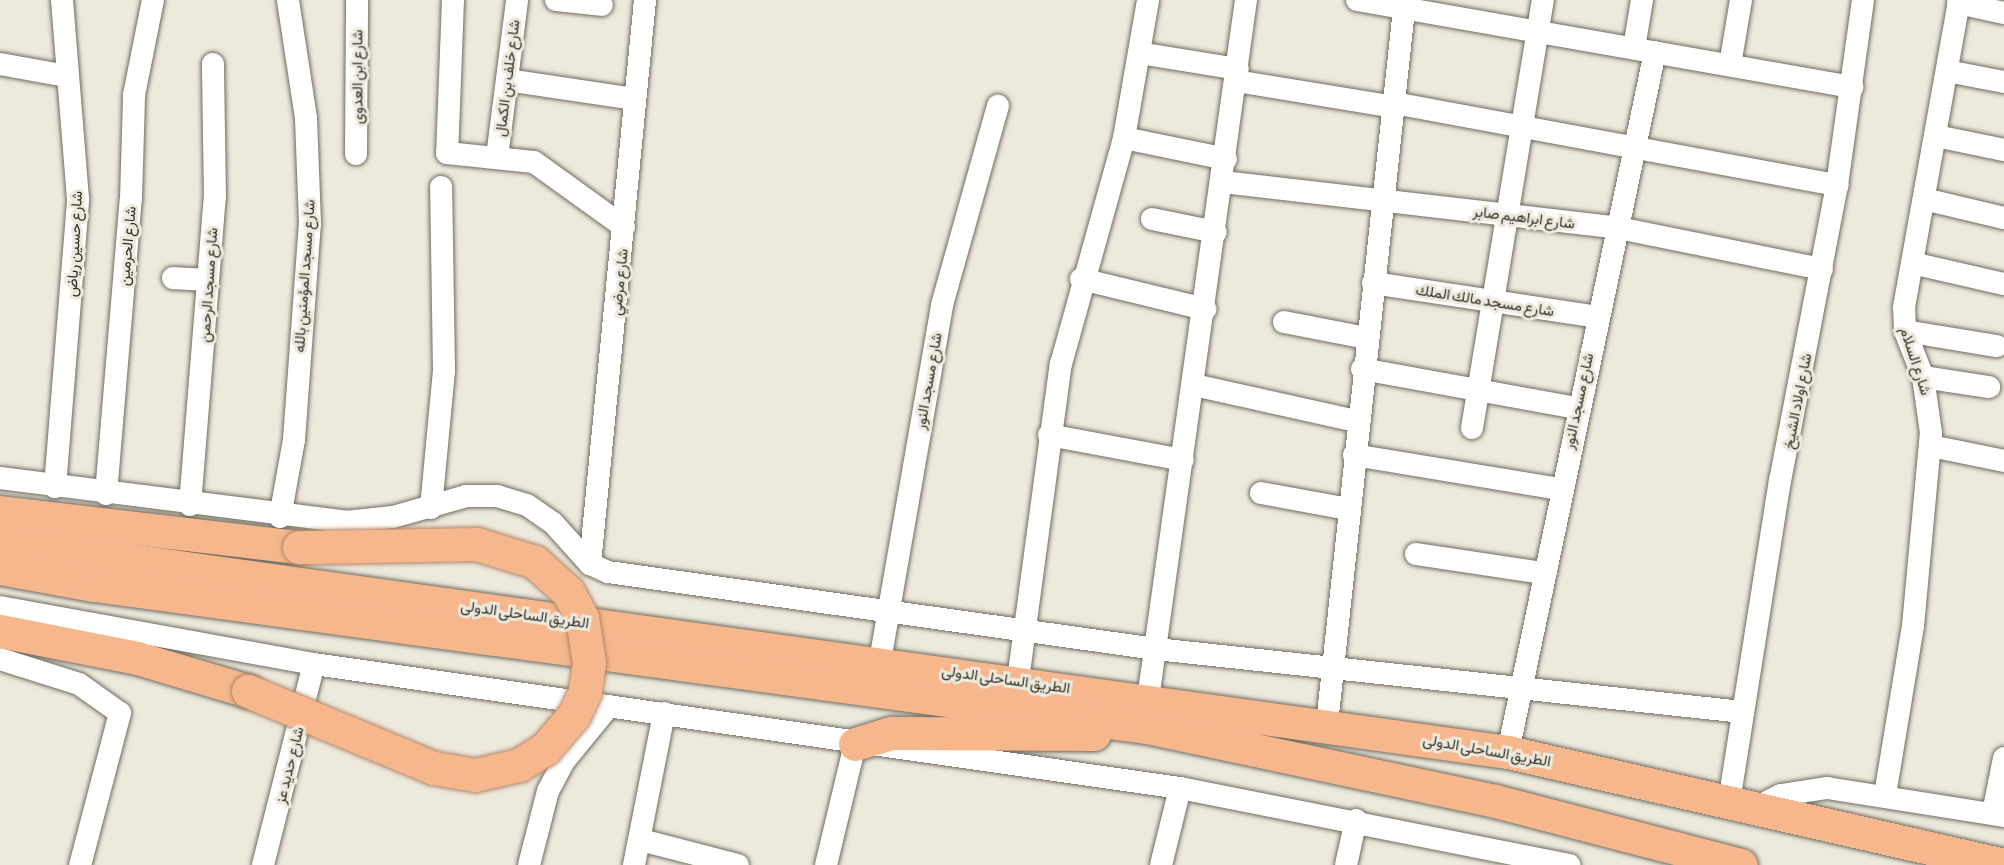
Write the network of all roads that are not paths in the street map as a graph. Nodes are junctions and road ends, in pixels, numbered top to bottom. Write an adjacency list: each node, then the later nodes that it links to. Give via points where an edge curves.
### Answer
1 (62, 0): 28 (street, شارع حسين رياض)
2 (153, 0): 85 (street, شارع الحرمين, via 134,95 132,189)
3 (288, 0): 90 (street, شارع مسجد المؤمنين بالله, via 306,118 310,223 294,440)
4 (357, 0): 40 (street, شارع ابن العدوى)
5 (453, 0): 41 (street, via 445,150)
6 (517, 0): 29 (street, شارع خلف بن الكمال)
7 (556, 0): 17 (street)
8 (645, 0): 32 (street, شارع مرضي)
9 (1148, 0): 22 (street)
10 (1246, 0): 27 (street)
11 (1357, 0): 18 (street)
12 (1543, 0): 20 (street)
13 (1642, 0): 21 (street, شارع مسجد النور)
14 (1741, 0): 25 (street)
15 (1863, 0): 31 (street, شارع اولاد الشيخ)
16 (1959, 2): 19 (street); 26 (street, شارع السلام)
17 (602, 4)
18 (1404, 4): 20 (street); 33 (street)
19 (2004, 13)
20 (1539, 29): 21 (street); 35 (street)
21 (1645, 50): 25 (street); 38 (street, شارع مسجد النور)
22 (1139, 53): 27 (street); 37 (street)
23 (0, 64): 28 (street)
24 (213, 64): 58 (street, شارع مسجد الرحمن, via 216,141)
25 (1730, 65): 31 (street)
26 (1947, 71): 30 (street); 36 (street, شارع السلام)
27 (1237, 75): 33 (street); 42 (street)
28 (66, 76): 82 (street, شارع حسين رياض, via 78,199)
29 (507, 80): 32 (street); 41 (street, شارع خلف بن الكمال)
30 (2004, 82)
31 (1852, 87): 44 (street, شارع اولاد الشيخ)
32 (634, 99): 51 (street, شارع مرضي)
33 (1394, 105): 35 (street); 47 (street)
34 (998, 106): 97 (street, شارع مسجد النور, via 942,305)
35 (1522, 124): 38 (street); 48 (street)
36 (1935, 136): 39 (street); 46 (street, شارع السلام)
37 (1124, 138): 42 (street); 57 (street)
38 (1636, 144): 44 (street); 52 (street, شارع مسجد النور)
39 (2004, 150)
40 (356, 154)
41 (497, 157): 51 (street, via 551,170)
42 (1226, 159): 43 (street)
43 (1223, 182): 47 (street, شارع ابراهيم صابر); 53 (street)
44 (1837, 185): 55 (street, شارع اولاد الشيخ)
45 (441, 187): 87 (street, via 444,371)
46 (1924, 199): 49 (street); 54 (street, شارع السلام)
47 (1383, 200): 48 (street, شارع ابراهيم صابر); 59 (street)
48 (1508, 215): 52 (street, شارع ابراهيم صابر); 61 (street)
49 (2004, 218)
50 (1152, 219): 53 (street)
51 (624, 227): 93 (street, شارع مرضي)
52 (1618, 228): 55 (street, شارع ابراهيم صابر); 63 (street, شارع مسجد النور)
53 (1216, 232): 62 (street)
54 (1912, 263): 60 (street); 65 (street, شارع السلام)
55 (1822, 269): 108 (street, شارع اولاد الشيخ)
56 (173, 278): 58 (street)
57 (1081, 279): 62 (street); 76 (street)
58 (208, 280): 86 (street, شارع مسجد الرحمن)
59 (1373, 283): 61 (street, شارع مسجد مالك الملك); 66 (street)
60 (2004, 284)
61 (1494, 301): 63 (street, شارع مسجد مالك الملك); 72 (street)
62 (1205, 309): 70 (street)
63 (1597, 317): 73 (street, شارع مسجد النور)
64 (1284, 322): 66 (street)
65 (1905, 331): 67 (street); 69 (street, شارع السلام)
66 (1366, 338): 68 (street)
67 (1997, 346)
68 (1362, 369): 72 (street); 74 (street)
69 (1923, 377): 71 (street); 77 (street, شارع السلام)
70 (1194, 385): 74 (street); 79 (street)
71 (1989, 387)
72 (1480, 390): 73 (street); 75 (street)
73 (1576, 408): 83 (street, شارع مسجد النور)
74 (1357, 421): 78 (street)
75 (1472, 428)
76 (1049, 435): 79 (street); 99 (street)
77 (1931, 446): 80 (street); 116 (street, شارع السلام, via 1908,659)
78 (1354, 455): 83 (street); 88 (street)
79 (1183, 460): 100 (street)
80 (2004, 461)
81 (0, 478): 82 (street)
82 (55, 487): 85 (street)
83 (1560, 489): 95 (street, شارع مسجد النور)
84 (1262, 493): 88 (street)
85 (106, 494): 86 (street)
86 (190, 505): 90 (street)
87 (431, 508): 90 (street, via 346,522); 93 (street, via 466,496 497,496 527,505 553,523)
88 (1348, 508): 104 (street)
89 (0, 513): 98 (highway, bridge, via 299,547 477,544 535,562 558,580 582,618 589,662 582,697 545,749 512,768 476,775 434,768 248,691 137,658)
90 (280, 518)
91 (0, 542): 102 (highway, الطريق الساحلى الدولى)
92 (1416, 554): 95 (street)
93 (590, 564): 97 (street, via 608,572)
94 (0, 568): 110 (highway, الطريق الساحلى الدولى, via 105,586)
95 (1544, 573): 106 (street, شارع مسجد النور)
96 (0, 607): 103 (street)
97 (889, 611): 99 (street); 102 (street, شارع مسجد النور)
98 (0, 631)
99 (1024, 632): 100 (street); 105 (street)
100 (1156, 649): 104 (street); 110 (street)
101 (0, 659): 122 (street, via 79,684 120,713)
102 (880, 661): 105 (highway, الطريق الساحلى الدولى)
103 (314, 664): 107 (street); 123 (street, شارع حديد عز)
104 (1333, 668): 106 (street); 111 (street)
105 (1018, 680): 110 (highway, الطريق الساحلى الدولى)
106 (1520, 688): 108 (street); 113 (street, شارع مسجد النور)
107 (609, 706): 109 (street); 124 (street, via 564,761 548,791)
108 (1743, 712): 117 (street, شارع اولاد الشيخ)
109 (664, 713): 112 (street); 120 (street)
110 (1148, 713): 111 (highway, الطريق الساحلى الدولى); 112 (highway, via 1034,737 892,733); 130 (highway, الطريق الساحلى الدولى)
111 (1327, 724): 113 (highway, الطريق الساحلى الدولى)
112 (855, 744): 115 (street); 126 (street)
113 (1508, 752): 117 (highway, الطريق الساحلى الدولى)
114 (2004, 758): 118 (street)
115 (1180, 788): 119 (street); 127 (street)
116 (1885, 795): 117 (street, via 1811,789); 118 (street)
117 (1741, 806): 131 (highway, الطريق الساحلى الدولى)
118 (1998, 814)
119 (1356, 820): 128 (street); 129 (street)
120 (641, 840): 121 (street); 125 (street)
121 (732, 864)
122 (80, 865)
123 (263, 865)
124 (529, 865)
125 (634, 865)
126 (826, 865)
127 (1161, 865)
128 (1346, 865)
129 (1569, 865)
130 (1741, 865)
131 (2004, 865)

